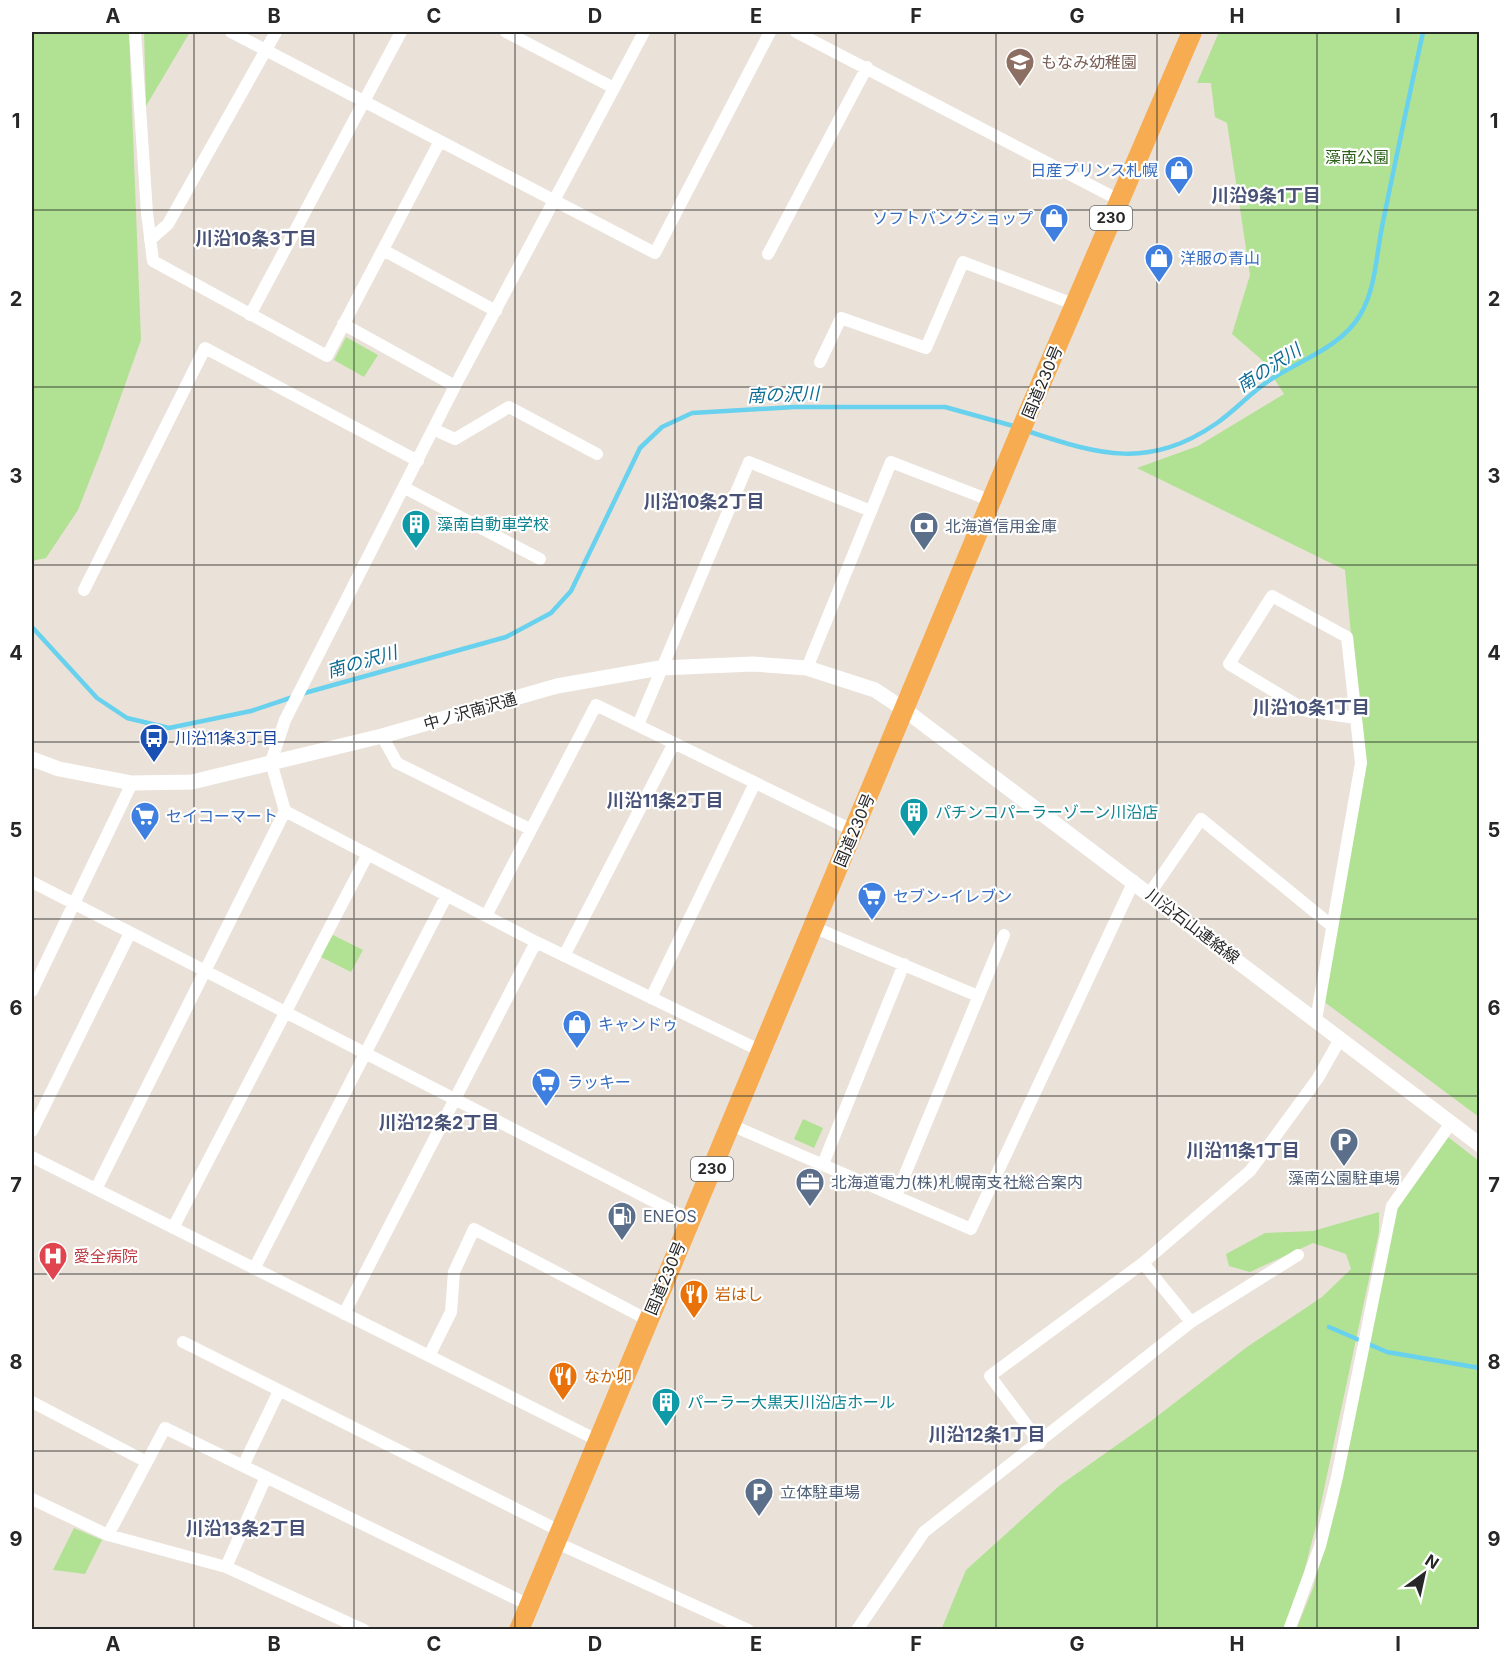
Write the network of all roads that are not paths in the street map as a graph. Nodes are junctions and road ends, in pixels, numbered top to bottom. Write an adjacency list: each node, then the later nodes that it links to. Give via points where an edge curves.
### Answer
1 (135, 32): 18 (street)
2 (231, 32): 11 (street)
3 (276, 32): 11 (street)
4 (401, 32): 14 (street)
5 (506, 32): 13 (street)
6 (644, 32): 13 (street)
7 (770, 32): 17 (street, via 655,253)
8 (796, 32): 10 (street)
9 (1192, 32): 16 (highway, 国道230号 / 230)
10 (819, 37): 12 (street)
11 (266, 51): 14 (street); 18 (street, via 168,224)
12 (867, 67): 16 (street); 20 (street)
13 (614, 88): 17 (street)
14 (364, 100): 15 (street); 23 (street)
15 (440, 141): 17 (street); 19 (street)
16 (1119, 200): 21 (highway, 国道230号 / 230)
17 (555, 201): 22 (street)
18 (150, 240): 23 (street, via 153,261)
19 (383, 250): 22 (street); 24 (street)
20 (768, 254)
21 (1076, 304): 25 (street, via 963,262 926,348 841,318); 31 (highway, 国道230号 / 230)
22 (496, 311): 26 (street)
23 (250, 315): 24 (street, via 327,356)
24 (343, 324): 26 (street)
25 (820, 362)
26 (455, 386): 27 (street)
27 (433, 429): 28 (street, via 455,439 509,407); 29 (street)
28 (597, 454)
29 (418, 461): 30 (street); 34 (street, via 204,348)
30 (405, 488): 33 (street); 43 (street, via 285,720)
31 (992, 501): 32 (street, via 891,462); 37 (highway, 国道230号 / 230)
32 (871, 511): 35 (street, via 749,462); 36 (street)
33 (540, 560)
34 (84, 590)
35 (660, 668): 36 (street, 中ノ沢南沢通, via 753,664); 39 (street, via 653,695); 40 (street, 中ノ沢南沢通, via 557,686)
36 (807, 668): 37 (street, 中ノ沢南沢通, via 875,690)
37 (905, 710): 48 (highway, 国道230号 / 230); 50 (street, 川沿石山連絡線)
38 (1356, 718): 38 (street, via 1307,711 1229,664 1272,596 1347,637); 57 (street, via 1361,763)
39 (638, 725): 41 (street); 47 (street, via 596,705)
40 (382, 736): 43 (street, 中ノ沢南沢通); 47 (street, via 397,763)
41 (674, 743): 45 (street); 61 (street)
42 (32, 759): 44 (street, 中ノ沢南沢通, via 59,769)
43 (271, 762): 44 (street, 中ノ沢南沢通, via 192,782); 46 (street)
44 (132, 783): 54 (street)
45 (755, 783): 48 (street); 66 (street)
46 (285, 811): 49 (street); 63 (street)
47 (530, 829): 55 (street)
48 (854, 831): 56 (highway, 国道230号 / 230)
49 (368, 854): 53 (street); 67 (street)
50 (1134, 880): 52 (street, 川沿石山連絡線); 80 (street, via 971,1229)
51 (32, 882): 54 (street)
52 (1150, 893): 57 (street, via 1201,819); 68 (street, 川沿石山連絡線)
53 (447, 895): 55 (street); 71 (street)
54 (74, 905): 58 (street); 64 (street)
55 (486, 916): 60 (street)
56 (813, 927): 62 (street); 70 (highway, 国道230号 / 230)
57 (1332, 927): 68 (street)
58 (130, 933): 63 (street); 75 (street)
59 (1004, 935): 65 (street)
60 (536, 942): 61 (street); 72 (street)
61 (564, 956): 66 (street)
62 (904, 964): 65 (street); 78 (street)
63 (205, 972): 67 (street); 79 (street)
64 (32, 990)
65 (978, 996): 80 (street)
66 (651, 998): 70 (street)
67 (285, 1012): 71 (street); 82 (street)
68 (1316, 1020): 69 (street, 川沿石山連絡線)
69 (1340, 1039): 73 (street, 川沿石山連絡線); 84 (street, via 1318,1078 1250,1171)
70 (761, 1051): 74 (highway, 国道230号 / 230)
71 (366, 1055): 72 (street); 85 (street)
72 (453, 1099): 81 (street); 86 (street)
73 (1451, 1123): 76 (street, 川沿石山連絡線); 107 (street, via 1392,1206 1338,1477 1307,1586)
74 (731, 1125): 78 (street); 81 (highway, 国道230号 / 230)
75 (32, 1131)
76 (1479, 1145)
77 (32, 1157): 79 (street)
78 (823, 1164): 80 (street)
79 (96, 1189): 82 (street)
80 (896, 1196)
81 (690, 1220): 87 (highway, 国道230号 / 230)
82 (173, 1228): 85 (street)
83 (1298, 1255): 88 (street)
84 (1143, 1263): 88 (street); 94 (street, via 990,1376)
85 (254, 1269): 86 (street)
86 (344, 1314): 90 (street)
87 (648, 1320): 90 (street, via 474,1229 454,1272 451,1312); 93 (highway, 国道230号 / 230)
88 (1191, 1322): 94 (street)
89 (183, 1342): 91 (street)
90 (429, 1356): 93 (street)
91 (279, 1391): 96 (street); 100 (street)
92 (32, 1402): 95 (street)
93 (597, 1440): 100 (highway, 国道230号 / 230)
94 (1040, 1443): 106 (street, via 924,1532)
95 (146, 1461): 96 (street, via 165,1428); 99 (street)
96 (243, 1466): 97 (street)
97 (266, 1478): 101 (street); 102 (street)
98 (32, 1499): 99 (street)
99 (108, 1535): 101 (street)
100 (558, 1537): 102 (highway, 国道230号 / 230); 105 (street)
101 (226, 1567): 103 (street)
102 (529, 1605): 104 (highway, 国道230号 / 230)
103 (364, 1629)
104 (519, 1629)
105 (748, 1629)
106 (857, 1629)
107 (1289, 1629)

